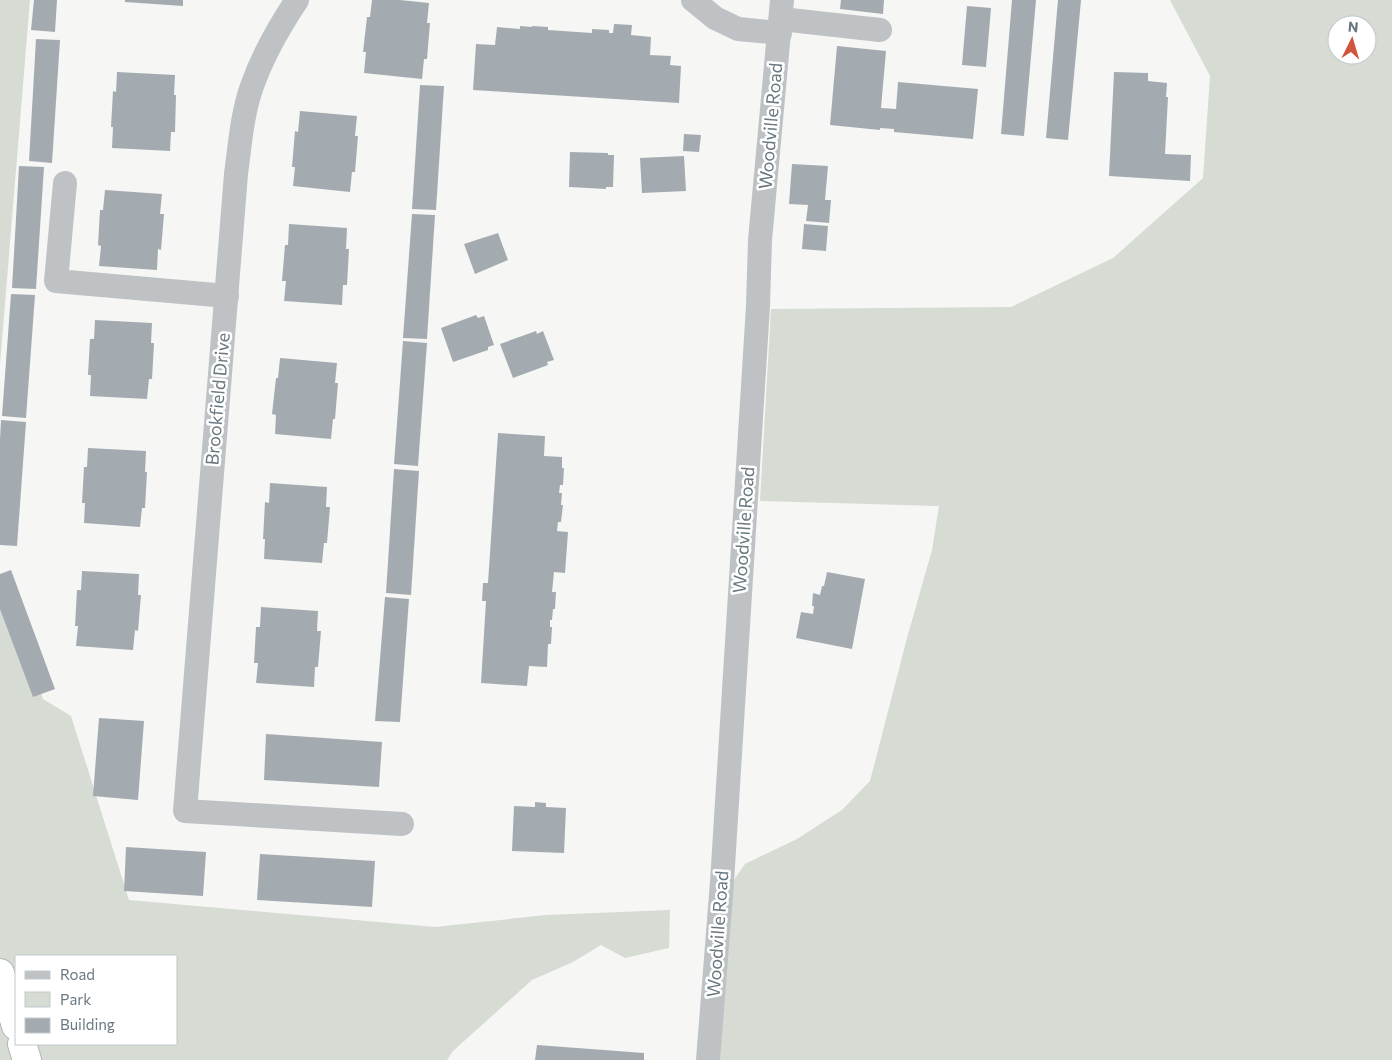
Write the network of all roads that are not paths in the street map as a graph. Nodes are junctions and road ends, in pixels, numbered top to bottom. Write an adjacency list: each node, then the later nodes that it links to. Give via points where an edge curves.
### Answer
1 (297, 0): 6 (street, Brookfield Drive, via 267,49 251,87 236,174)
2 (693, 0): 3 (street, via 715,18 738,29)
3 (781, 17): 4 (street); 12 (street, Woodville Road, via 760,240 755,366)
4 (880, 30)
5 (65, 183): 6 (street, via 56,281)
6 (227, 296): 7 (street, Brookfield Drive, via 185,811)
7 (402, 824)
8 (0, 973): 9 (highway)
9 (15, 1023)
10 (22, 1045): 11 (highway)
11 (27, 1060)
12 (708, 1060)

